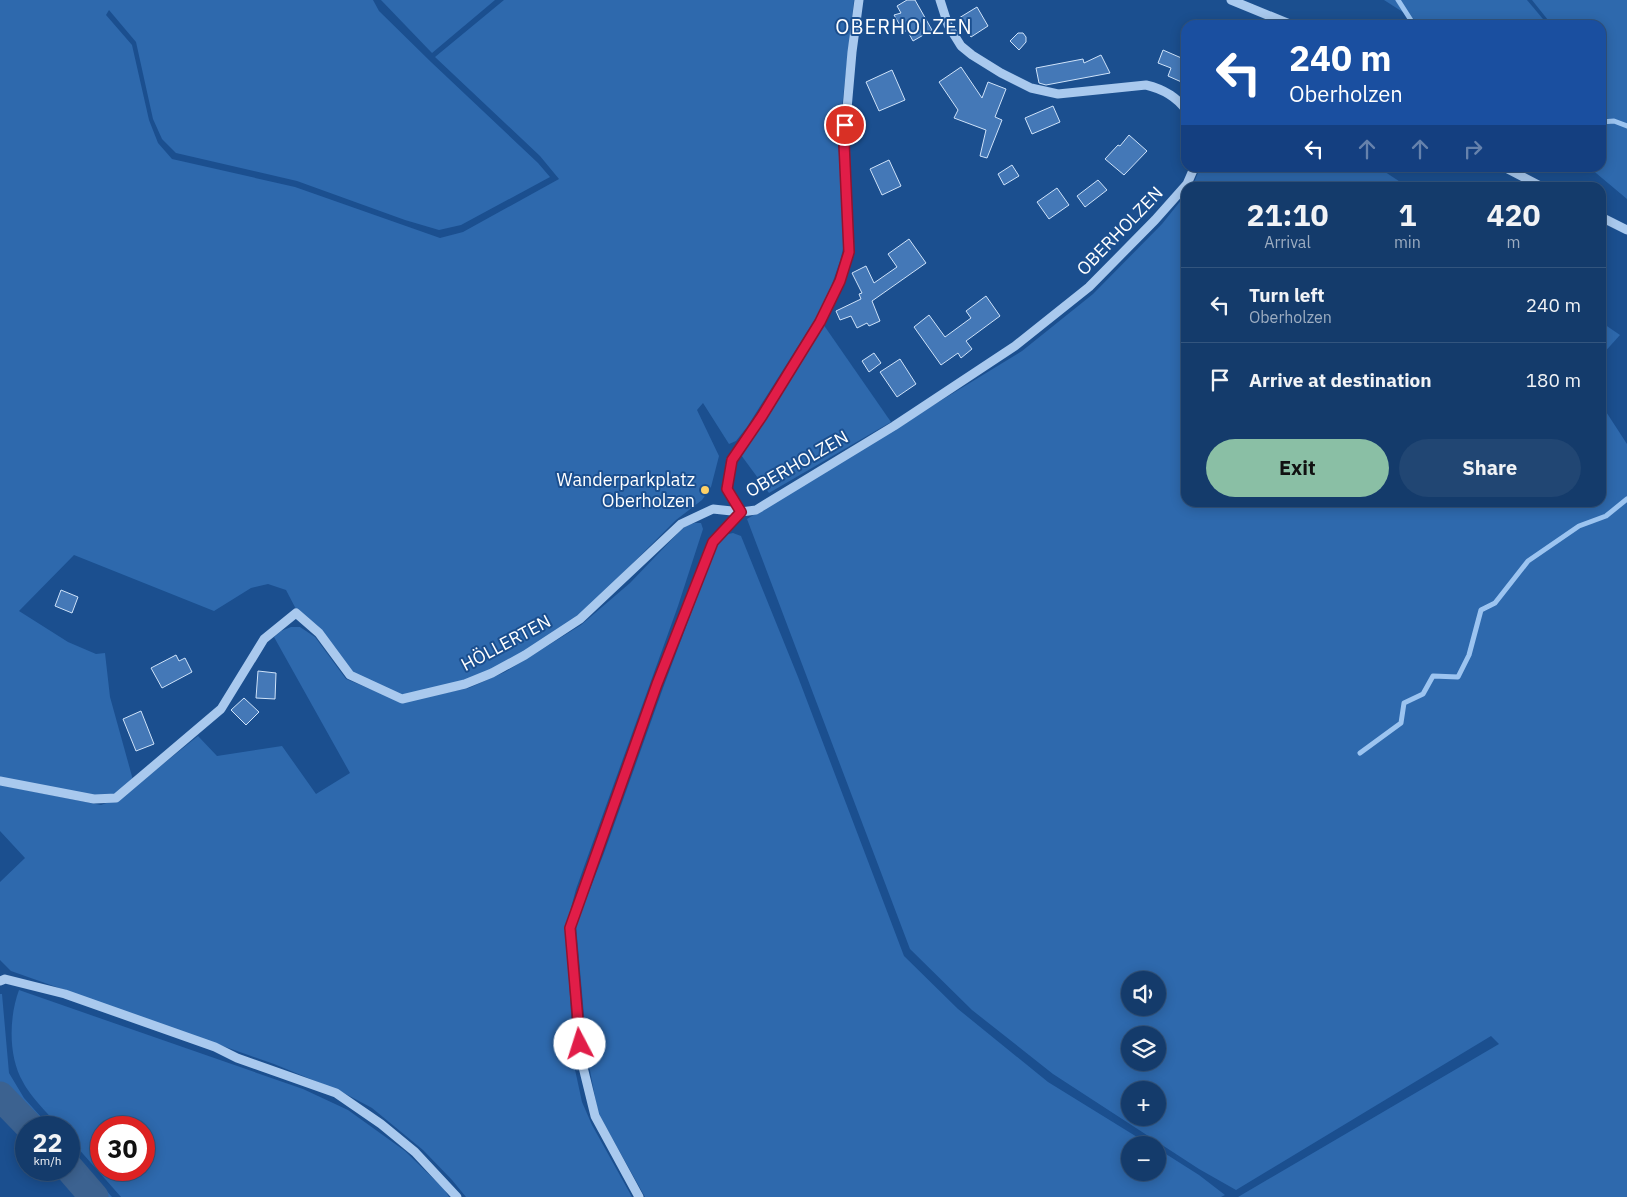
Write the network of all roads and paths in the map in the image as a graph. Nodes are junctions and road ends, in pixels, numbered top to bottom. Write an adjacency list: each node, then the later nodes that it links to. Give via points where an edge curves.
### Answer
1 (859, 0): 11 (street, OBERHOLZEN, via 844,143 849,252 840,281 820,322 732,460 727,489)
2 (940, 0): 5 (street, via 948,25 961,46 1001,73 1031,88 1058,94 1146,85 1160,88)
3 (1231, 0): 4 (street)
4 (1280, 20)
5 (1181, 102)
6 (1514, 172): 7 (street)
7 (1533, 182)
8 (1181, 191): 11 (street, OBERHOLZEN, via 1096,281 1015,346 894,426 756,510)
9 (1606, 220): 10 (street)
10 (1627, 230)
11 (741, 512): 12 (street, HÖLLERTEN, via 713,509 680,524 580,619 524,655 465,684 402,699 350,675 319,633 296,613 264,639 221,710 116,798 94,799); 15 (street, via 713,542 657,684 570,928 582,1063 595,1116)
12 (0, 780)
13 (2, 978): 14 (street, via 65,994 336,1093 415,1152)
14 (457, 1197)
15 (639, 1197)

